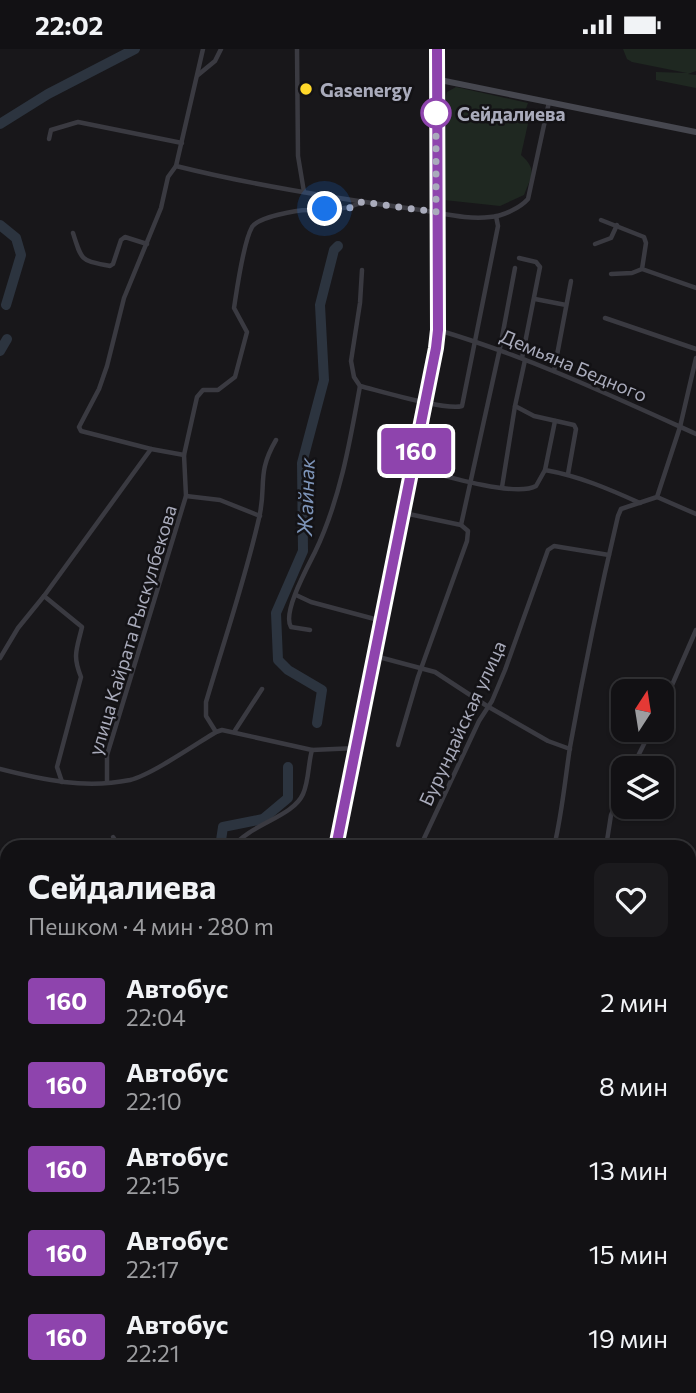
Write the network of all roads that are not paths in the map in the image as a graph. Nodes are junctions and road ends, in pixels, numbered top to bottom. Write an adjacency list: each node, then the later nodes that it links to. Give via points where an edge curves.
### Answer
1 (203, 49): 5 (street)
2 (221, 49): 5 (street, via 215,61)
3 (297, 49): 12 (street, via 298,156)
4 (437, 49): 6 (main road)
5 (197, 75): 10 (street)
6 (435, 79): 7 (main road); 14 (main road)
7 (550, 102): 8 (main road); 15 (street, via 528,199)
8 (696, 132)
9 (49, 139): 10 (street, via 51,131 78,123)
10 (181, 143): 11 (street)
11 (176, 166): 12 (street); 19 (street, via 168,177)
12 (304, 192): 13 (street)
13 (362, 202): 14 (street); 46 (street, via 347,209 302,210 272,217 251,228 234,308 247,332 241,362 236,377 226,385 200,393)
14 (436, 212): 15 (street); 31 (main road)
15 (496, 216): 32 (street, via 498,226)
16 (601, 220): 17 (street)
17 (617, 225): 20 (street, via 611,238); 23 (street, via 644,237)
18 (73, 233): 19 (street, via 81,256 110,266 125,237)
19 (147, 244): 45 (street, via 124,298 103,377 79,427)
20 (595, 244)
21 (519, 258): 28 (street, via 540,267)
22 (515, 268): 33 (street)
23 (642, 269): 25 (street); 27 (street)
24 (362, 270): 38 (street, via 351,361)
25 (611, 274)
26 (571, 281): 29 (street)
27 (696, 288)
28 (534, 299): 29 (street); 36 (street)
29 (566, 305): 37 (street)
30 (605, 318): 34 (street)
31 (438, 330): 32 (street, Демьяна Бедного); 39 (main road)
32 (475, 341): 33 (street, Демьяна Бедного); 39 (street, via 462,406)
33 (500, 348): 36 (street, Демьяна Бедного); 50 (street)
34 (696, 349)
35 (696, 358): 42 (street)
36 (524, 359): 37 (street, Демьяна Бедного); 40 (street)
37 (554, 371): 42 (street, Демьяна Бедного)
38 (360, 386): 39 (street); 60 (street, via 346,461)
39 (426, 402): 47 (main road)
40 (515, 406): 41 (street, via 534,417); 51 (street)
41 (555, 421): 48 (street); 49 (street, via 576,429)
42 (680, 427): 43 (street, Демьяна Бедного); 53 (street)
43 (696, 434)
44 (276, 440): 57 (street, via 262,471)
45 (151, 449): 46 (street); 61 (street)
46 (184, 455): 52 (street)
47 (413, 467): 50 (street); 55 (main road)
48 (545, 470): 49 (street); 51 (street, via 531,489)
49 (568, 474): 54 (street)
50 (471, 483): 51 (street); 58 (street)
51 (502, 487)
52 (186, 496): 57 (street, улица Кайрата Рыскулбекова, via 220,501); 78 (street, улица Кайрата Рыскулбекова, via 107,755)
53 (657, 497): 54 (street); 56 (street)
54 (641, 504): 59 (street, via 621,509)
55 (404, 513): 58 (street); 62 (main road)
56 (696, 514)
57 (260, 516): 71 (street, via 206,702 206,716)
58 (461, 526): 67 (street, via 468,531 467,541)
59 (609, 555): 70 (street, Бурундайская улица, via 554,546 548,550 505,670); 75 (street)
60 (296, 595): 62 (street); 63 (street, via 289,626)
61 (44, 596): 66 (street); 79 (street, via 82,627 75,664 82,677 57,767)
62 (382, 621): 65 (main road)
63 (310, 630)
64 (696, 630): 68 (street)
65 (375, 656): 67 (street); 74 (main road)
66 (0, 658)
67 (422, 667): 70 (street); 73 (street)
68 (674, 680)
69 (262, 689): 72 (street)
70 (487, 706): 75 (street); 85 (street, Бурундайская улица)
71 (216, 732): 72 (street); 78 (street, via 132,779)
72 (234, 732): 76 (street)
73 (398, 745)
74 (358, 748): 76 (street); 84 (main road)
75 (570, 749): 86 (street)
76 (312, 750): 83 (street, via 303,795)
77 (0, 769): 79 (street)
78 (107, 781): 79 (street)
79 (62, 783)
80 (611, 815): 87 (street)
81 (113, 837): 82 (street)
82 (115, 840)
83 (240, 840)
84 (338, 840)
85 (423, 840)
86 (556, 840)
87 (607, 840)

